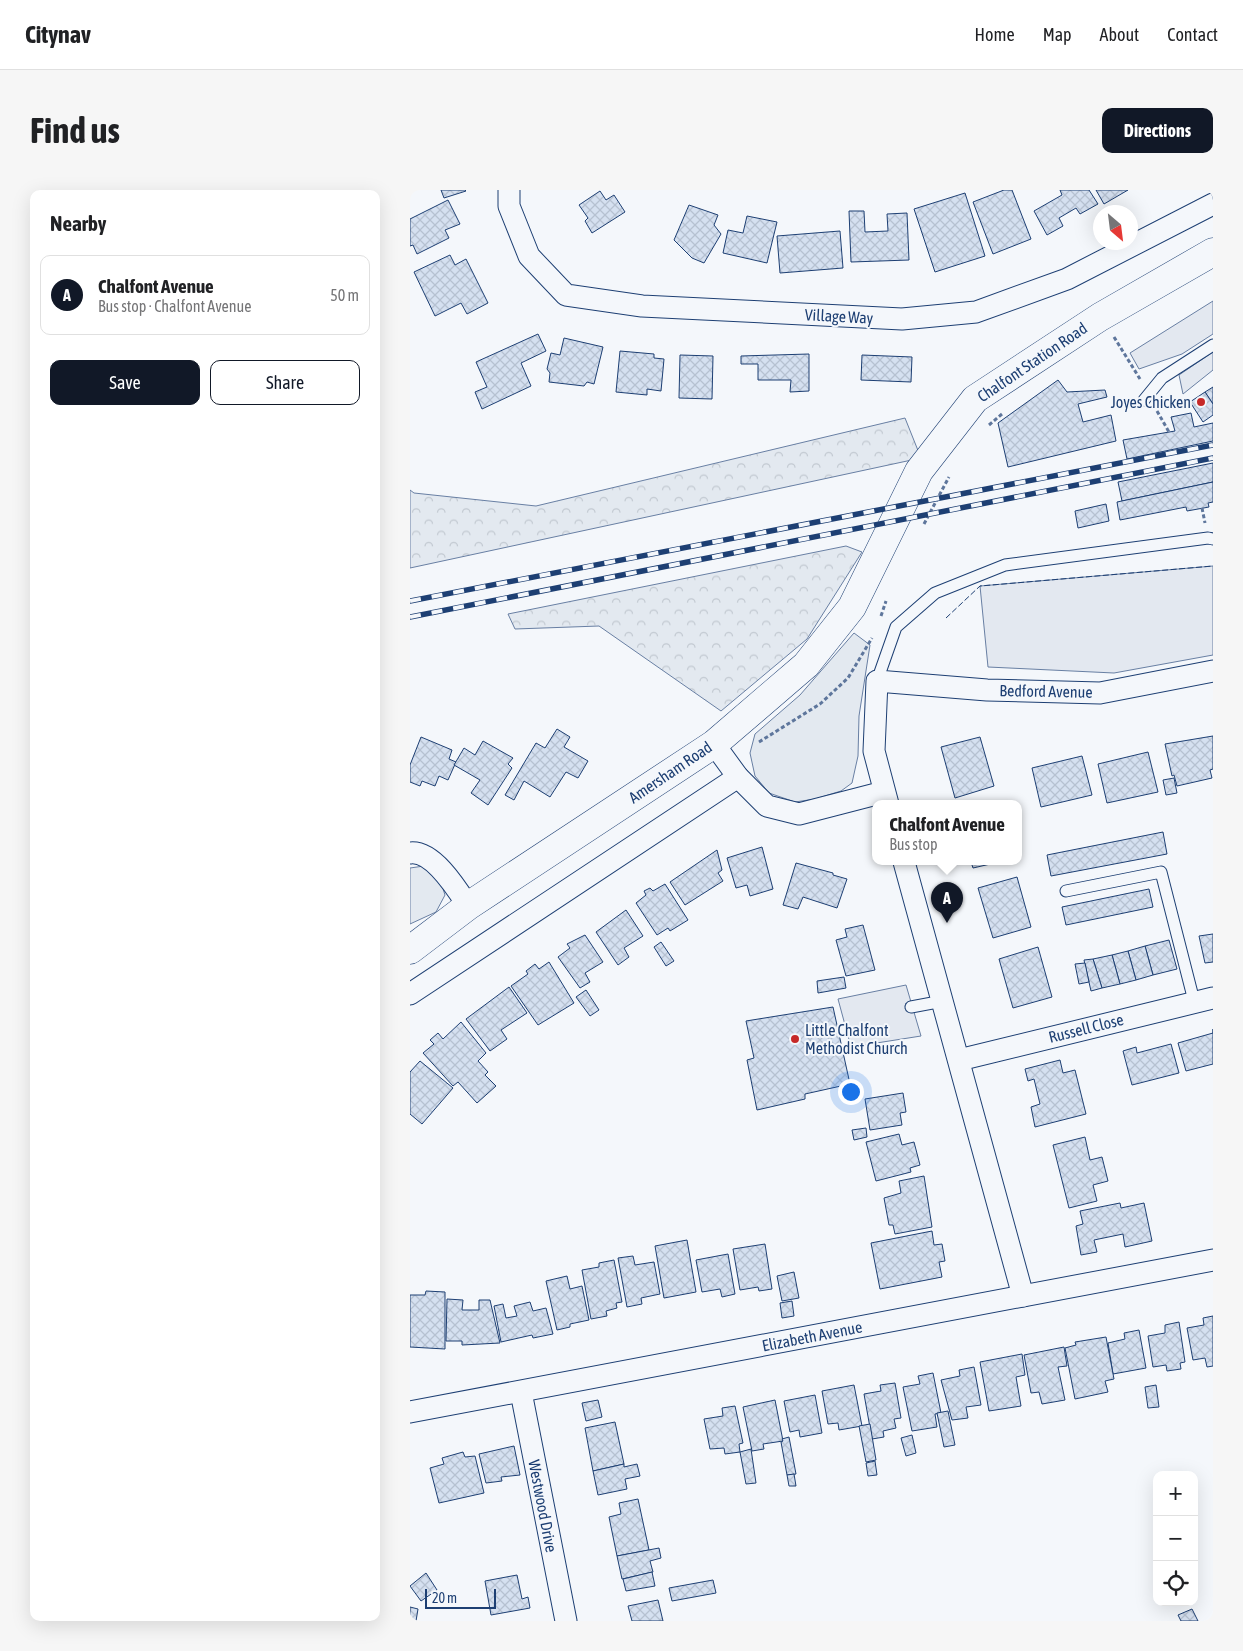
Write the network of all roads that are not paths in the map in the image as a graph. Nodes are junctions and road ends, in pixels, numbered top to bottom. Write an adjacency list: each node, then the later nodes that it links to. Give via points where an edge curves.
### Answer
1 (509, 190): 2 (street, Village Way, via 509,206 529,256 566,295 642,306 902,320 976,312 1067,279)
2 (1213, 204)
3 (1213, 252): 7 (main road, Chalfont Station Road, via 1100,317 975,399 919,471)
4 (1213, 345): 5 (lane, via 1162,378)
5 (1144, 400)
6 (1213, 539): 9 (lane, via 1005,565 935,593 896,627)
7 (882, 546): 10 (main road, Amersham Road, via 852,607 806,665)
8 (1213, 671): 9 (street, Bedford Avenue, via 1100,693 987,690)
9 (877, 681): 12 (street, via 874,751)
10 (714, 744): 11 (street); 17 (main road, Amersham Road)
11 (738, 777): 13 (street, via 767,806 799,814); 19 (street)
12 (886, 798)
13 (872, 801)
14 (410, 854): 17 (street, via 435,862)
15 (905, 865): 21 (street)
16 (1066, 891): 20 (lane, via 1161,872)
17 (468, 906): 18 (main road, Amersham Road)
18 (410, 950)
19 (410, 994)
20 (1204, 1000): 23 (street, Russell Close)
21 (943, 1001): 22 (lane); 23 (street)
22 (911, 1007)
23 (960, 1060): 25 (street)
24 (1213, 1260): 25 (street, Elizabeth Avenue)
25 (1023, 1296): 26 (street, Elizabeth Avenue)
26 (521, 1392): 27 (street, Elizabeth Avenue); 28 (street, Westwood Drive)
27 (410, 1412)
28 (566, 1621)

